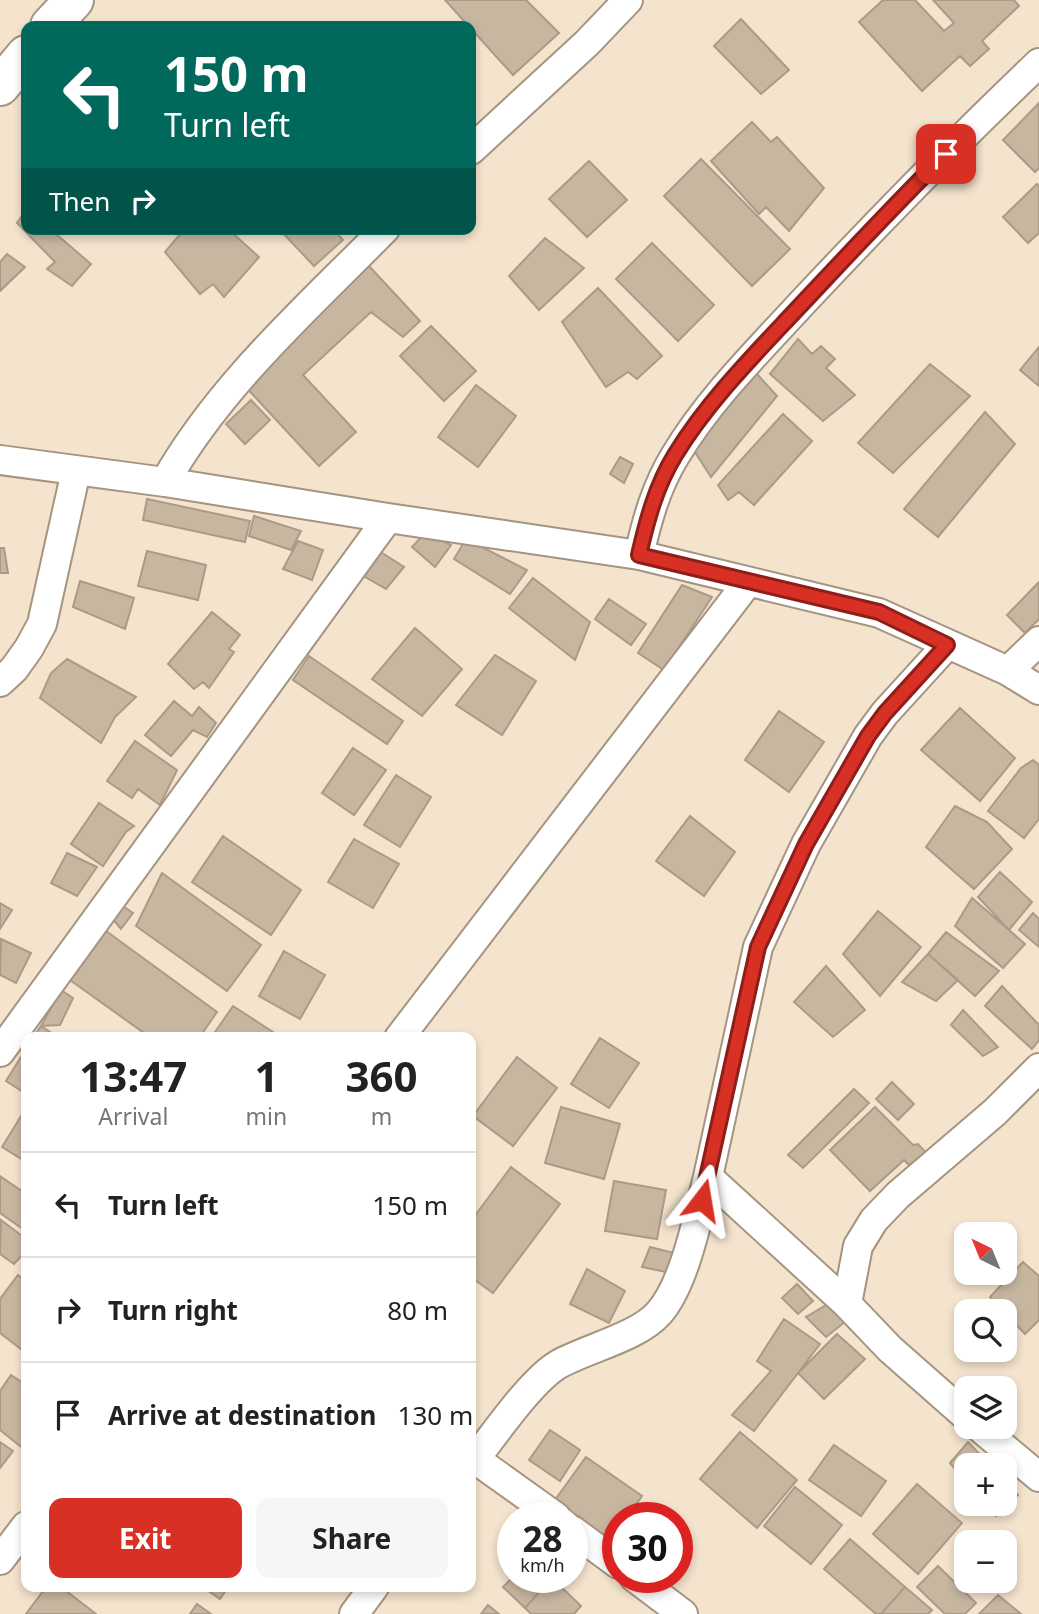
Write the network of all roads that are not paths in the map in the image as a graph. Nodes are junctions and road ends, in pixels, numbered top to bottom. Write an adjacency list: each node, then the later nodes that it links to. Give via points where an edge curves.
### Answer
1 (74, 0): 3 (main road)
2 (628, 0): 7 (street)
3 (55, 21)
4 (21, 61): 6 (main road)
5 (1039, 63): 13 (street, via 888,211 707,410 674,456 652,502)
6 (0, 86)
7 (476, 145)
8 (379, 235): 11 (street, via 254,363 185,448)
9 (0, 460): 10 (street)
10 (76, 471): 11 (street); 18 (street, via 42,624 14,669)
11 (165, 482): 12 (street)
12 (388, 519): 13 (street); 21 (street)
13 (639, 555): 14 (street)
14 (748, 582): 16 (street, via 879,612); 20 (street)
15 (1039, 641): 17 (street)
16 (947, 645): 17 (street); 23 (street, via 868,736 806,844 769,922 758,947)
17 (1008, 671): 19 (street)
18 (0, 682)
19 (1039, 690)
20 (404, 1032)
21 (0, 1052)
22 (1039, 1068): 24 (street, via 874,1220 858,1246)
23 (708, 1177): 24 (street); 27 (street, via 689,1247 662,1310 649,1323 558,1365 538,1382)
24 (847, 1304): 25 (street)
25 (954, 1405)
26 (994, 1439): 29 (street)
27 (476, 1458)
28 (476, 1464): 30 (street)
29 (1039, 1477)
30 (533, 1502)
31 (21, 1533): 32 (street)
32 (0, 1560)
33 (370, 1592): 35 (street)
34 (655, 1593): 36 (street)
35 (354, 1614)
36 (683, 1614)

